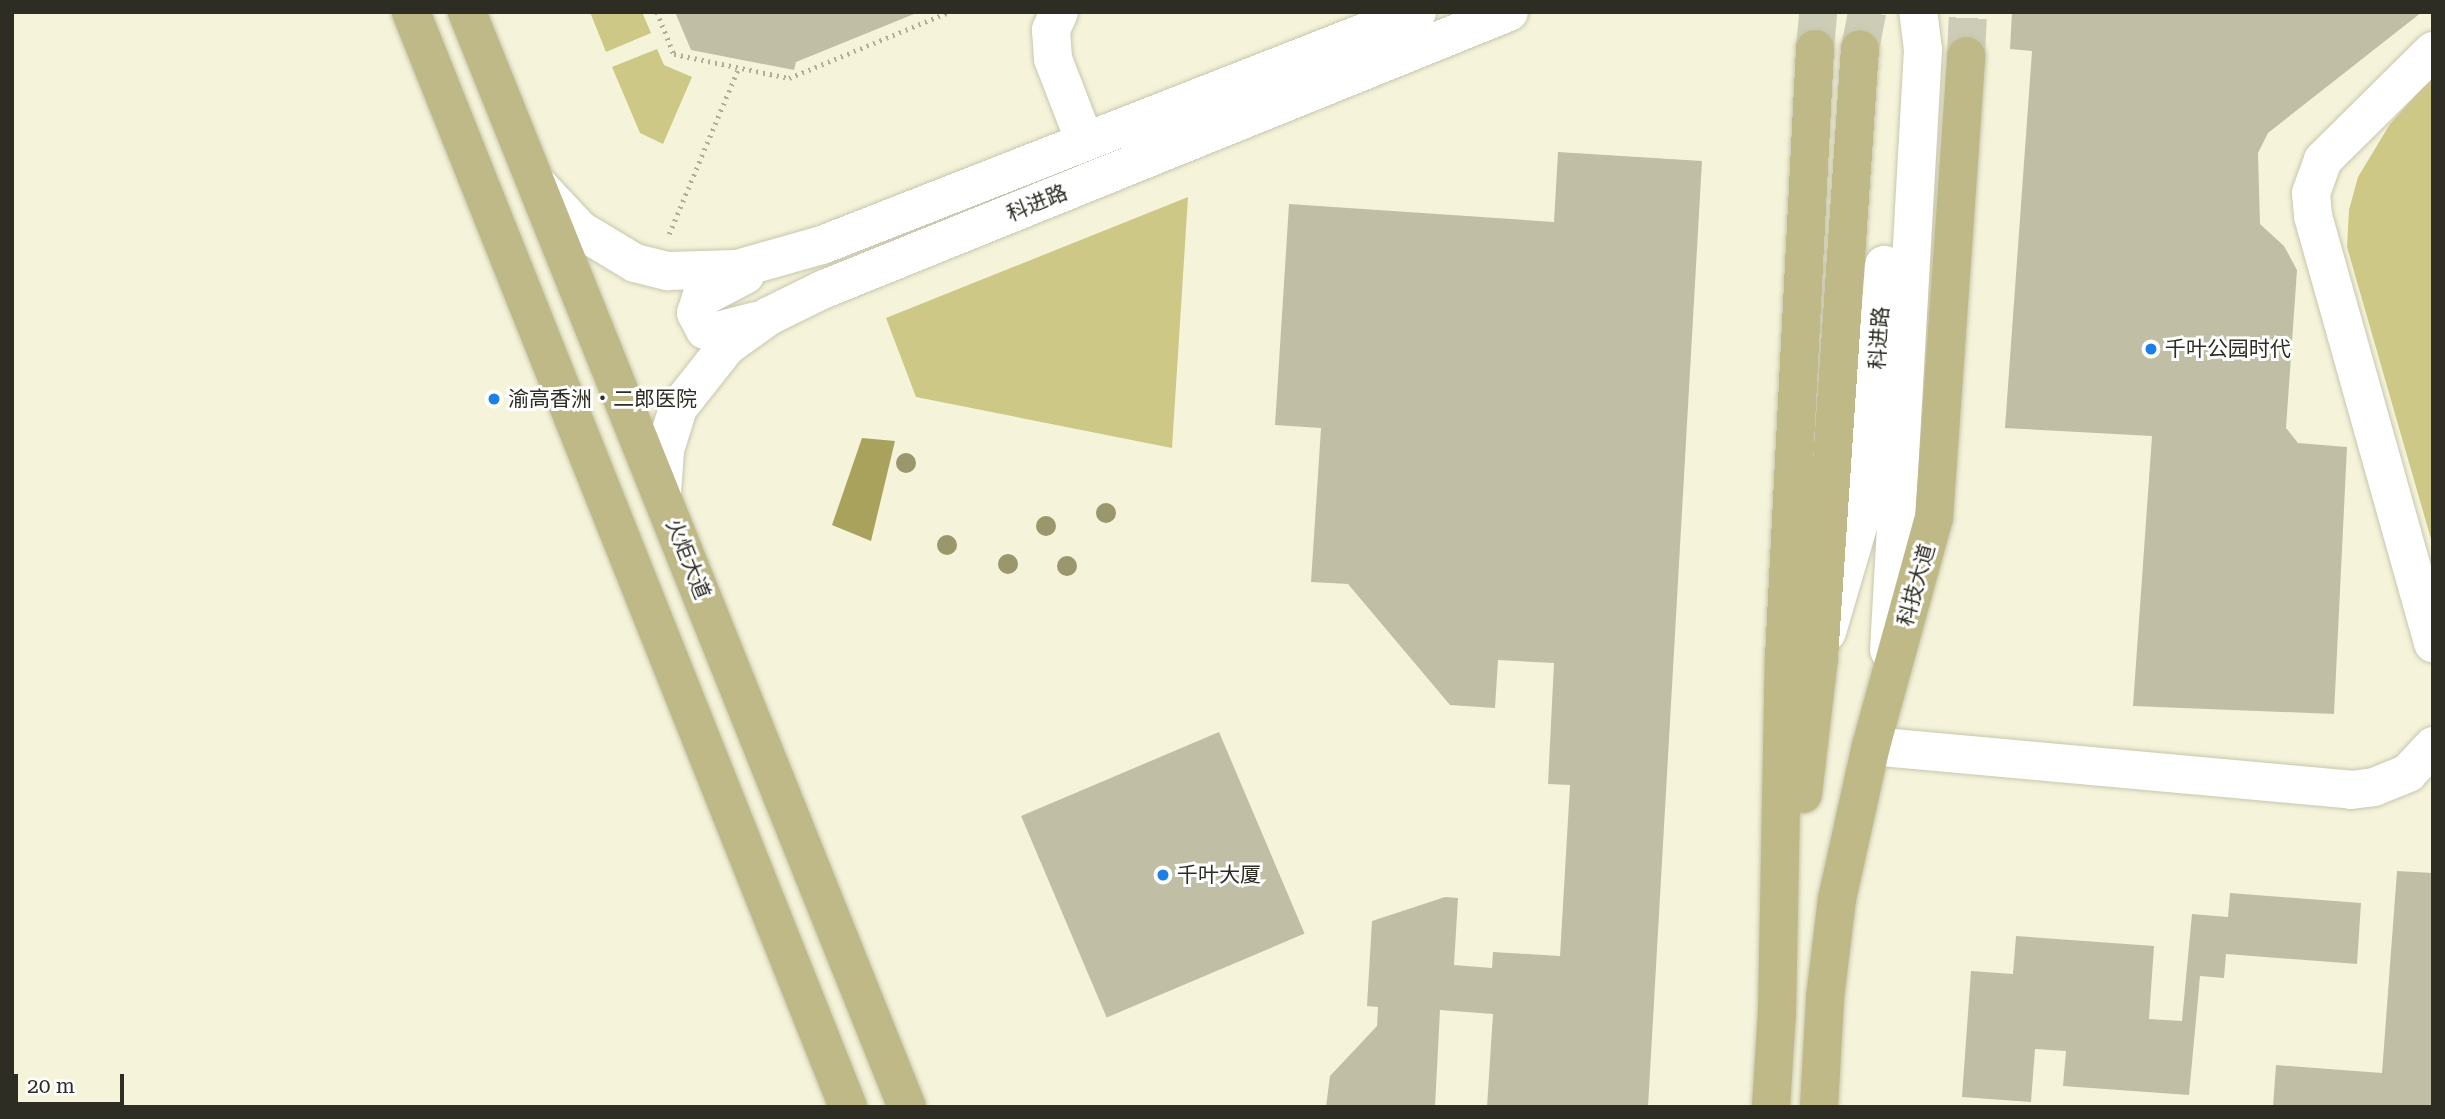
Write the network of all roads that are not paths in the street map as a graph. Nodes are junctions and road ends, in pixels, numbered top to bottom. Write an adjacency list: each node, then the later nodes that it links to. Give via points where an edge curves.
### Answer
1 (411, 12): 23 (main road)
2 (467, 12): 13 (main road, 火炬大道)
3 (1059, 12): 12 (street, via 1051,30 1053,59)
4 (1417, 12): 12 (street)
5 (1509, 12): 15 (street, 科进路, via 822,290)
6 (1891, 12): 18 (street, 科进路, via 1898,50 1871,467 1859,535)
7 (1918, 12): 19 (street, via 1923,50)
8 (1815, 49): 22 (main road, via 1784,657)
9 (1860, 50): 18 (main road)
10 (2433, 51): 17 (street, via 2323,159 2311,193 2313,216)
11 (1966, 56): 19 (main road, 科技大道, via 1939,483 1934,518)
12 (1085, 142): 14 (street)
13 (536, 183): 14 (street, via 580,230 635,263 701,273); 16 (main road, 火炬大道)
14 (786, 259): 15 (street, via 718,287 696,306 699,323 714,332)
15 (769, 316): 16 (street, 科进路, via 726,346 678,408 665,450)
16 (662, 493): 24 (main road, 火炬大道)
17 (2433, 643)
18 (1819, 658): 22 (main road)
19 (1887, 687): 20 (main road, 科技大道)
20 (1871, 746): 21 (street, via 2351,790 2374,787 2408,773); 26 (main road, 科技大道, via 1830,943)
21 (2433, 746)
22 (1777, 1012): 25 (main road)
23 (848, 1107)
24 (907, 1107)
25 (1771, 1107)
26 (1819, 1107)

